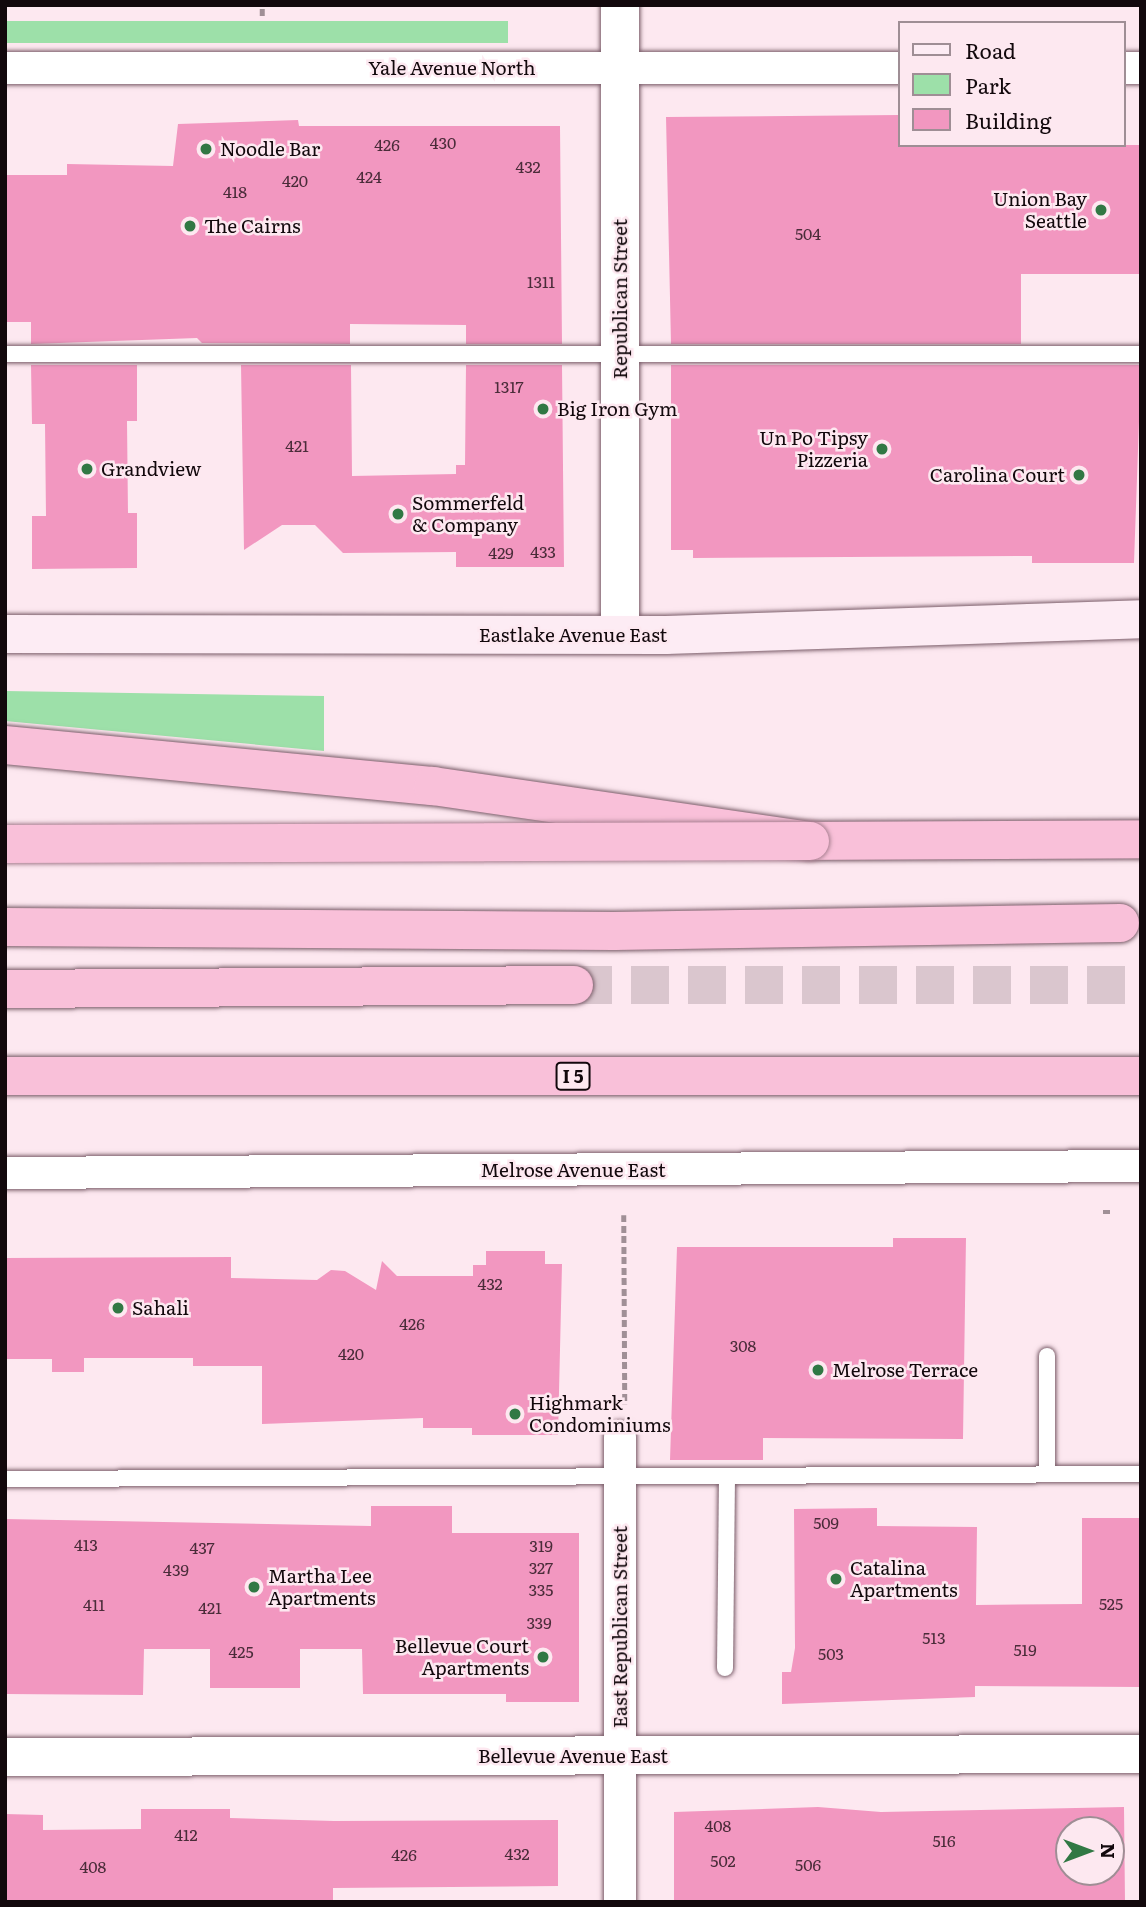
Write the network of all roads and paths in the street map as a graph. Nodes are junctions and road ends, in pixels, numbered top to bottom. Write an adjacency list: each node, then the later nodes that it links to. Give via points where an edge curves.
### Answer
1 (262, 5): 3 (path)
2 (620, 5): 5 (street, Republican Street)
3 (262, 16)
4 (5, 68): 5 (street, Yale Avenue North)
5 (620, 68): 6 (street, Yale Avenue North); 8 (street, Republican Street)
6 (898, 68)
7 (5, 354): 8 (lane)
8 (620, 354): 9 (lane); 12 (street, Republican Street)
9 (1141, 354)
10 (1141, 619): 12 (main road, Eastlake Avenue East)
11 (5, 635): 12 (main road, Eastlake Avenue East)
12 (620, 635)
13 (5, 745): 16 (highway, bridge, via 433,786)
14 (5, 826): 19 (highway)
15 (1141, 839): 16 (highway)
16 (810, 841): 17 (highway, bridge)
17 (5, 844)
18 (1141, 856): 19 (highway)
19 (221, 858): 20 (highway)
20 (5, 860)
21 (1119, 923): 22 (highway, via 614,931)
22 (5, 927)
23 (574, 985): 24 (highway)
24 (5, 989)
25 (5, 1076): 26 (highway, I 5)
26 (1141, 1076)
27 (1141, 1166): 28 (street, Melrose Avenue East)
28 (5, 1173)
29 (1103, 1212): 30 (path)
30 (1110, 1212)
31 (624, 1215): 33 (path)
32 (1047, 1356): 35 (lane)
33 (622, 1427): 38 (street, East Republican Street)
34 (1141, 1474): 35 (lane)
35 (1047, 1475): 36 (lane)
36 (727, 1477): 38 (lane); 39 (lane)
37 (5, 1479): 38 (lane)
38 (620, 1479): 41 (street, East Republican Street)
39 (725, 1668)
40 (1141, 1754): 41 (street, Bellevue Avenue East)
41 (621, 1756): 42 (street, Bellevue Avenue East); 43 (street, East Republican Street)
42 (5, 1757)
43 (620, 1902)

